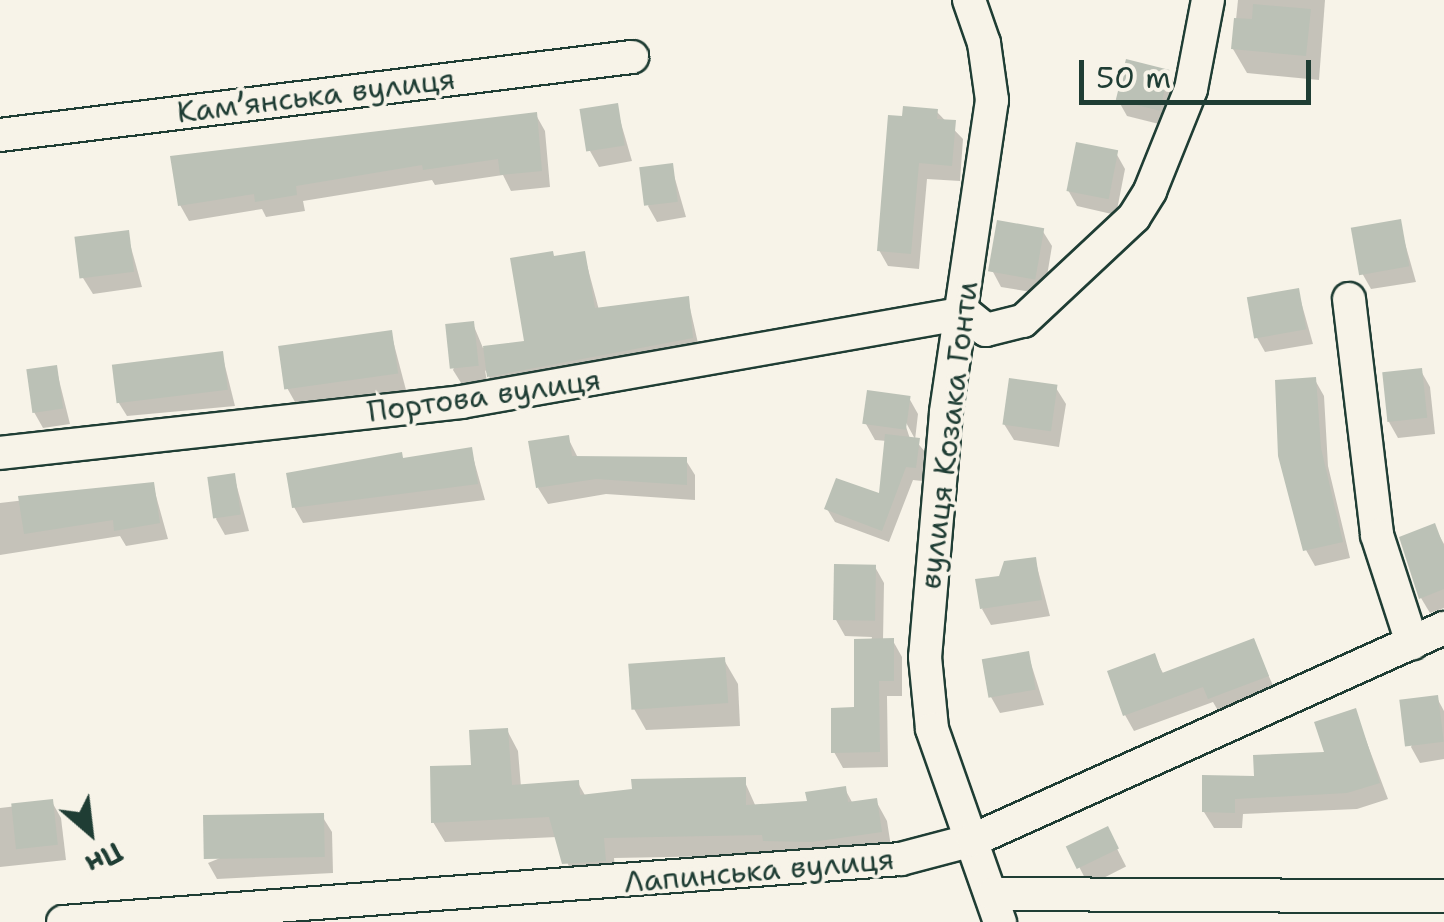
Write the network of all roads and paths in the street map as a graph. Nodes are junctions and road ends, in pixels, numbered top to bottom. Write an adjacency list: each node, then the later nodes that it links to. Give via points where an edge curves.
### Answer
1 (969, 0): 6 (street, вулиця Козака Гонти, via 992,100)
2 (1208, 0): 6 (street, via 1174,142 1134,217 1022,321 986,330)
3 (632, 57): 4 (street, Камʼянська вулиця)
4 (0, 136)
5 (1350, 299): 9 (street, via 1376,535)
6 (965, 313): 7 (street, Портова вулиця, via 461,402); 10 (street, вулиця Козака Гонти, via 931,538 926,656 932,729)
7 (0, 453)
8 (1444, 628): 9 (street, Лапинська вулиця)
9 (1412, 643): 10 (street, Лапинська вулиця)
10 (973, 840): 12 (street, вулиця Козака Гонти); 13 (street, Лапинська вулиця, via 902,859 673,881)
11 (1444, 896): 12 (street)
12 (996, 908)
13 (64, 922)

